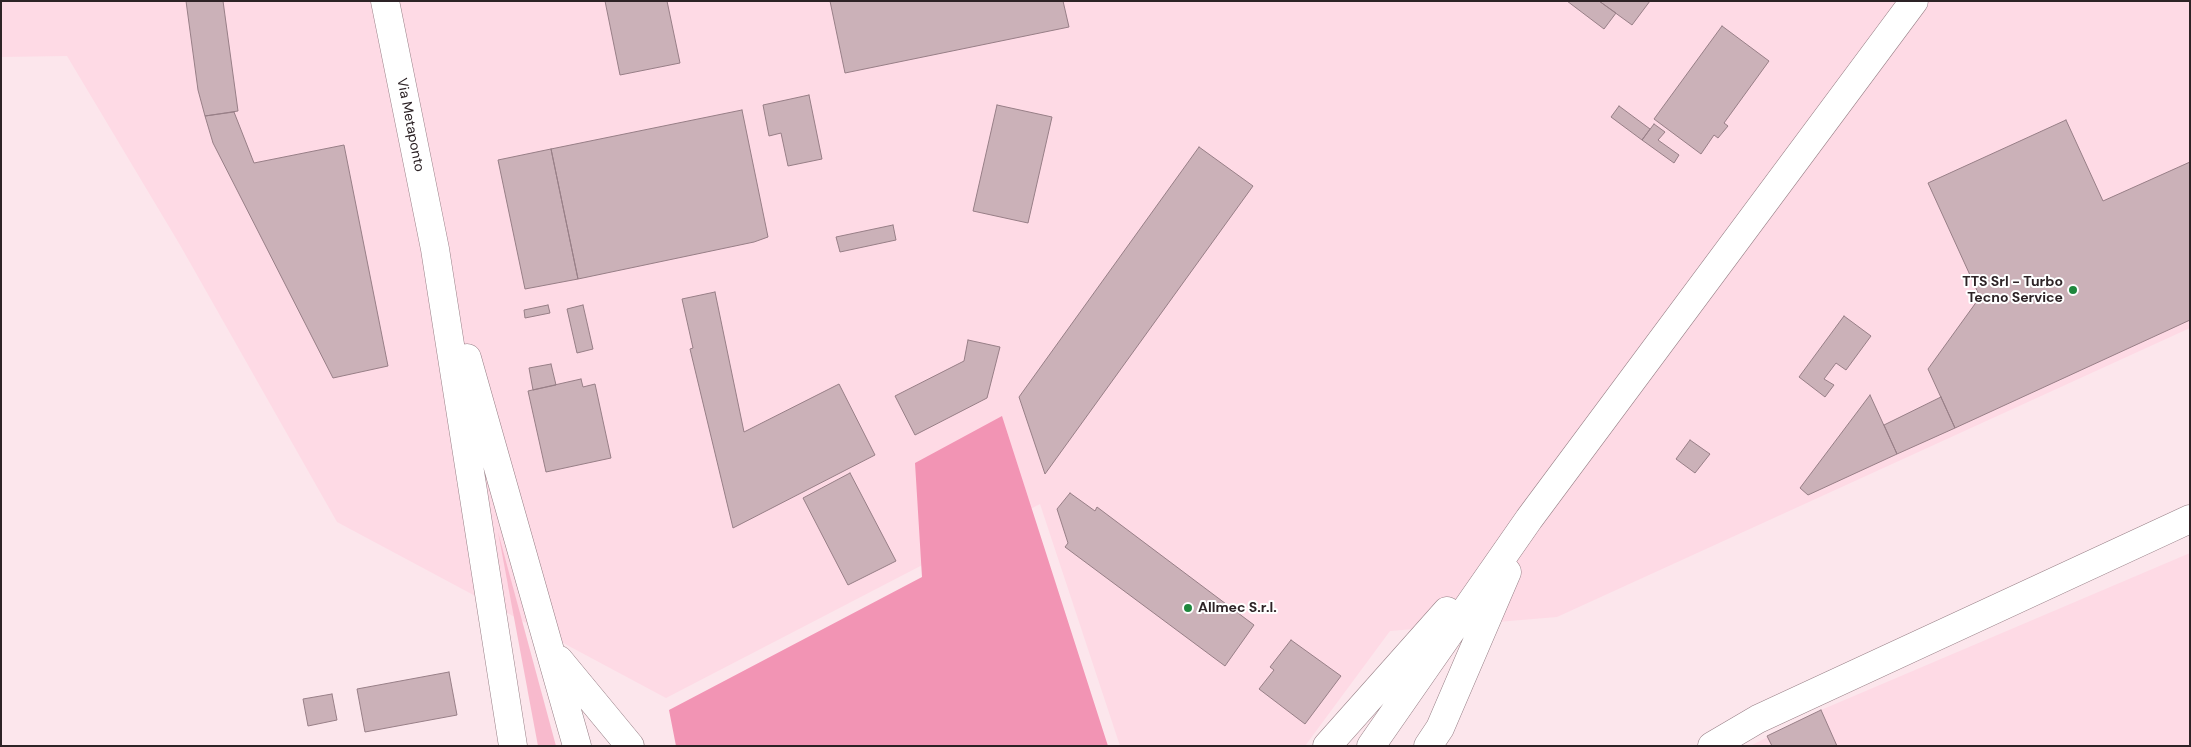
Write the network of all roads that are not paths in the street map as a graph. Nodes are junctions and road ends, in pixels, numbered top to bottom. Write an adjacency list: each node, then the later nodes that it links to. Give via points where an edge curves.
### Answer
1 (386, 1): 3 (main road, Via Metaponto)
2 (1914, 1): 4 (main road)
3 (435, 250): 6 (main road); 7 (main road)
4 (1529, 519): 10 (main road); 11 (main road); 12 (main road, via 1440,728)
5 (2190, 519): 13 (main road, via 1758,718)
6 (553, 653): 8 (main road); 9 (main road)
7 (513, 746)
8 (578, 746)
9 (630, 746)
10 (1327, 746)
11 (1372, 746)
12 (1428, 746)
13 (1712, 746)

